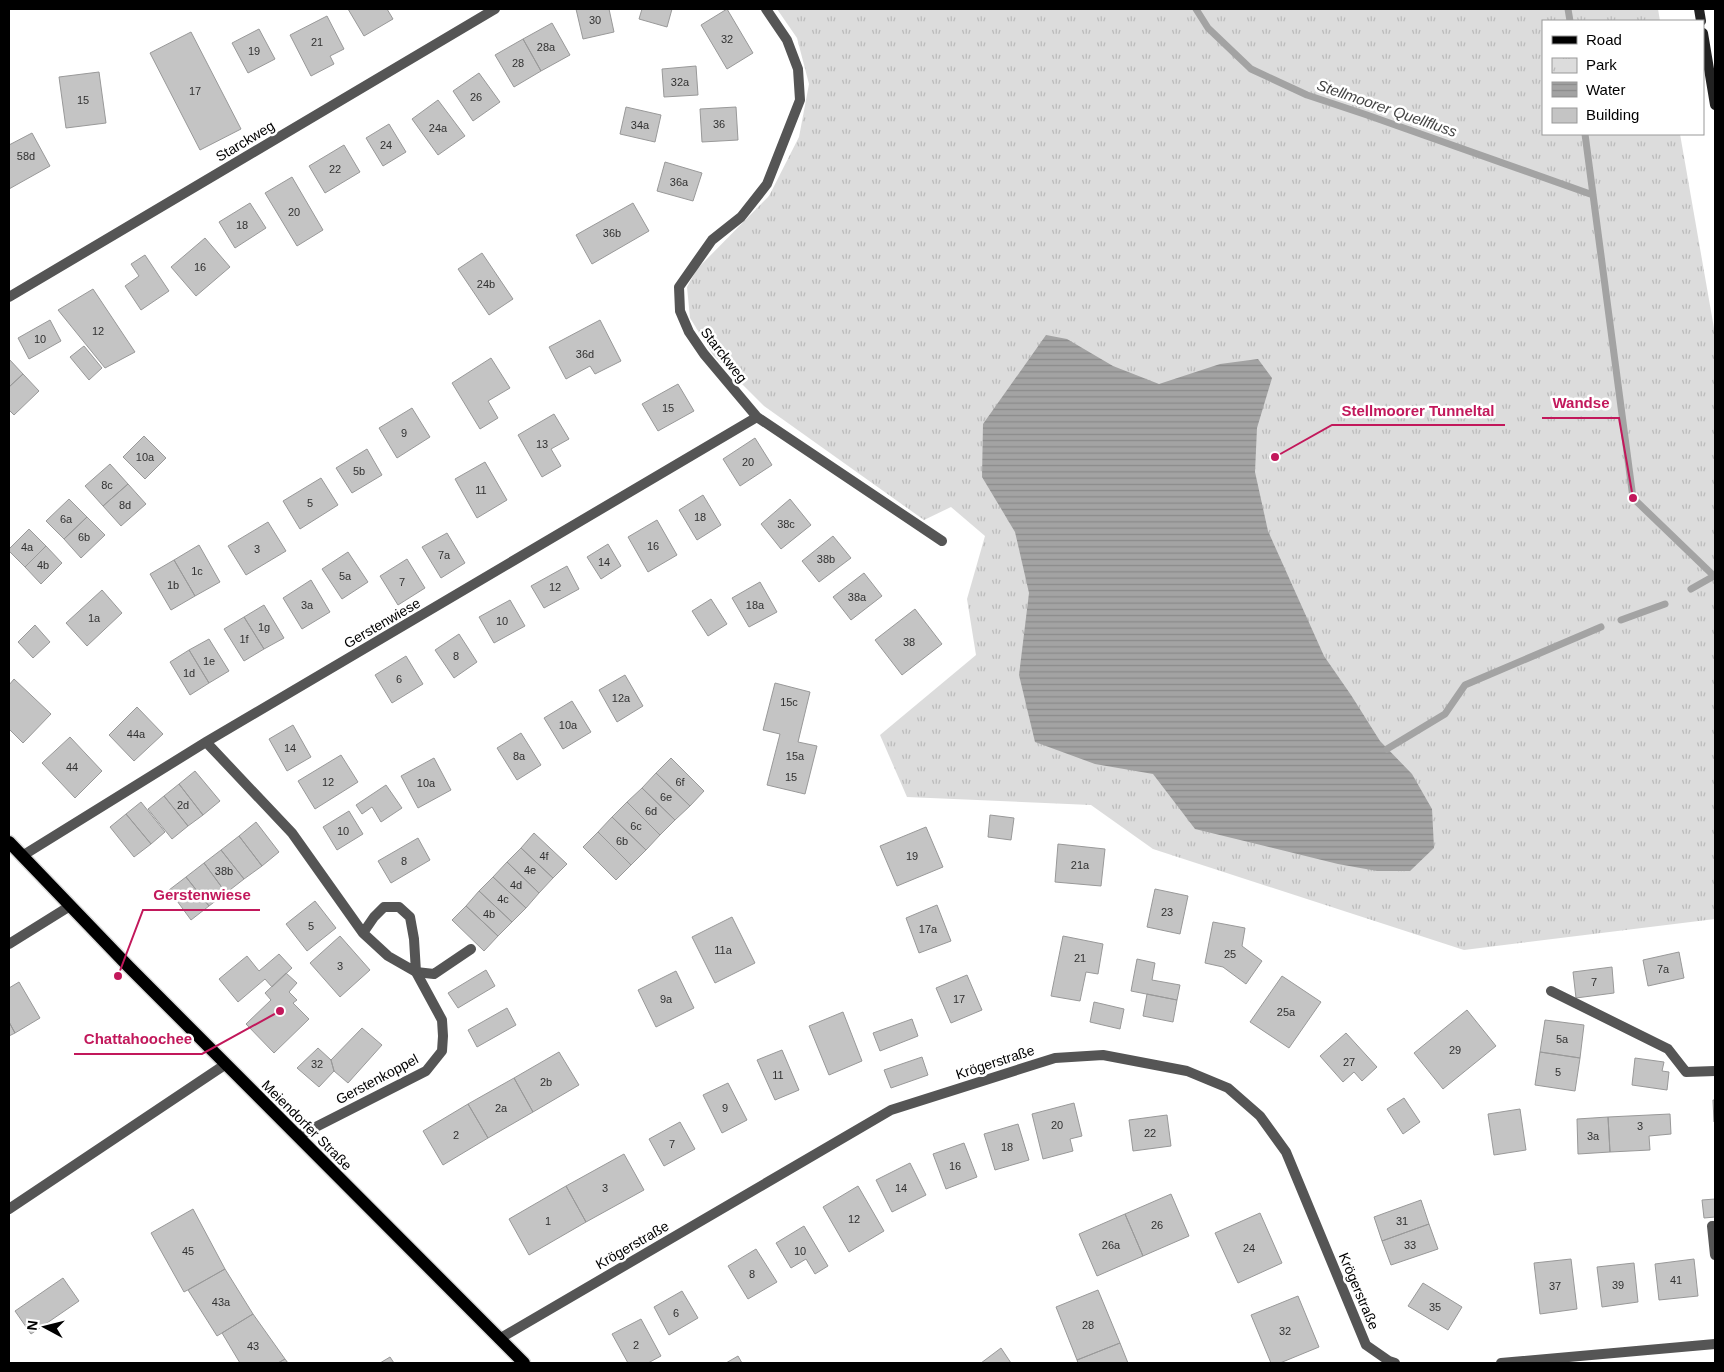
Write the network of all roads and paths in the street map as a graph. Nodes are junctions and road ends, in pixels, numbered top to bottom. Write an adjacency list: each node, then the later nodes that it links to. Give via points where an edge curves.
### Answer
1 (495, 9): 5 (street, Starckweg)
2 (766, 9): 6 (street, Starckweg, via 787,40 798,69 800,100 767,184 741,218 712,240 679,286 680,311 689,332)
3 (1704, 38): 4 (main road)
4 (1715, 105)
5 (9, 297)
6 (757, 418): 7 (street, Starckweg); 8 (street, Gerstenwiese)
7 (942, 541)
8 (206, 742): 10 (street, Gerstenwiese); 12 (street, via 292,833)
9 (9, 842): 10 (main road, Meiendorfer Straße)
10 (22, 856): 11 (main road, Meiendorfer Straße)
11 (70, 906): 13 (street); 17 (main road, Meiendorfer Straße)
12 (362, 933): 15 (street, via 388,956); 15 (street, Gerstenkoppel, via 384,907 399,907 410,917)
13 (9, 944)
14 (471, 949): 15 (street, via 434,974)
15 (416, 972): 19 (street, Gerstenkoppel, via 442,1020 442,1051 426,1071)
16 (1551, 991): 18 (street, via 1668,1049 1686,1072)
17 (226, 1064): 19 (main road, Meiendorfer Straße); 20 (street)
18 (1715, 1071)
19 (298, 1136): 23 (main road, Meiendorfer Straße)
20 (9, 1210)
21 (1715, 1226): 22 (street, via 1712,1226)
22 (1715, 1255)
23 (500, 1339): 25 (main road, Meiendorfer Straße); 26 (street, Krögerstraße, via 891,1110 1055,1058 1102,1055 1187,1071 1228,1088 1260,1116 1286,1152 1366,1344)
24 (1715, 1344): 27 (street)
25 (524, 1363)
26 (1395, 1363)
27 (1501, 1363)

